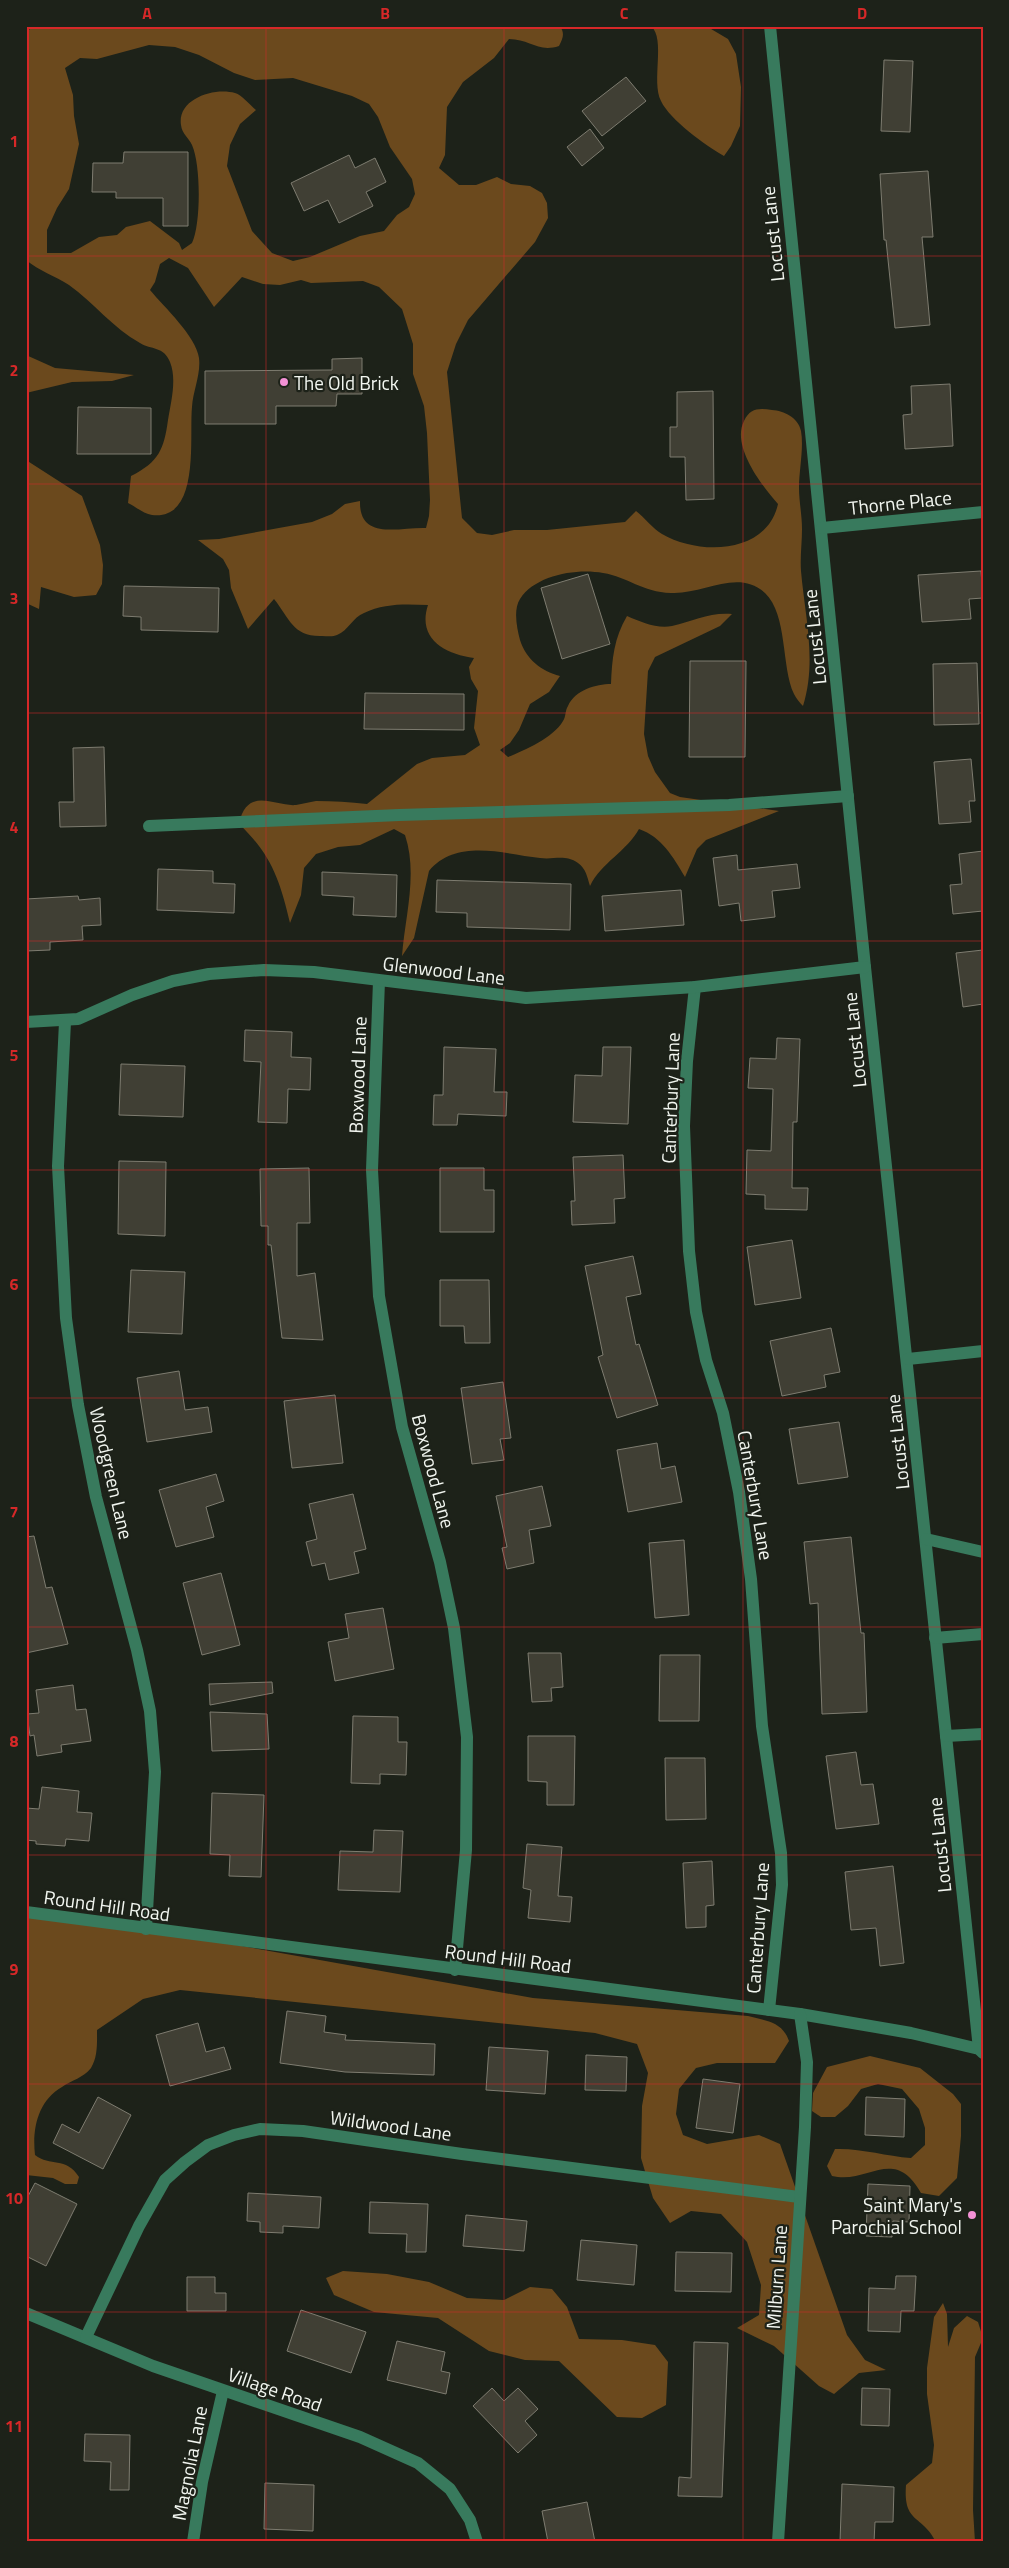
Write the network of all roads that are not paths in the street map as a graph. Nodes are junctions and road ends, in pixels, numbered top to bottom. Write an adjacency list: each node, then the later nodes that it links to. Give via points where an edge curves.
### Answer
1 (770, 26): 3 (street, Locust Lane)
2 (983, 512): 3 (street, Thorne Place)
3 (822, 528): 4 (street, Locust Lane)
4 (848, 796): 5 (street, via 729,805); 6 (street, Locust Lane)
5 (149, 826)
6 (865, 967): 8 (street, Glenwood Lane); 12 (street, Locust Lane)
7 (379, 981): 8 (street, Glenwood Lane, via 526,998); 10 (street, Glenwood Lane, via 274,970 209,974 172,981 78,1020); 21 (street, Boxwood Lane, via 372,1170 378,1296 402,1427 440,1562 454,1628 468,1737 466,1850)
8 (695, 987): 22 (street, Canterbury Lane, via 686,1061 684,1126 689,1251 696,1312 706,1360 723,1413 739,1492 751,1579 762,1726 781,1853 782,1884)
9 (26, 1022): 10 (street, Glenwood Lane)
10 (65, 1022): 20 (street, Woodgreen Lane, via 58,1166 66,1318 78,1405 96,1497 138,1650 150,1711 155,1772)
11 (983, 1351): 12 (street)
12 (908, 1359): 13 (street, Locust Lane)
13 (926, 1539): 14 (street); 16 (street, Locust Lane)
14 (983, 1552)
15 (983, 1634): 16 (street)
16 (935, 1638): 18 (street, Locust Lane)
17 (983, 1734): 18 (street)
18 (946, 1736): 24 (street, Locust Lane)
19 (26, 1912): 20 (street, Round Hill Road)
20 (146, 1929): 21 (street, Round Hill Road)
21 (455, 1970): 22 (street, Round Hill Road)
22 (769, 2010): 23 (street, Round Hill Road)
23 (800, 2014): 24 (street, Round Hill Road, via 911,2033); 25 (street, Milburn Lane, via 807,2062)
24 (981, 2051)
25 (799, 2197): 27 (street, Wildwood Lane, via 303,2131 260,2129 208,2145 165,2180 139,2226); 31 (street, Milburn Lane)
26 (26, 2313): 27 (street, Village Road)
27 (86, 2337): 28 (street, Village Road)
28 (223, 2391): 29 (street, Magnolia Lane, via 202,2482); 30 (street, Village Road, via 360,2437 418,2463 450,2489 470,2520)
29 (193, 2542)
30 (477, 2542)
31 (778, 2542)

